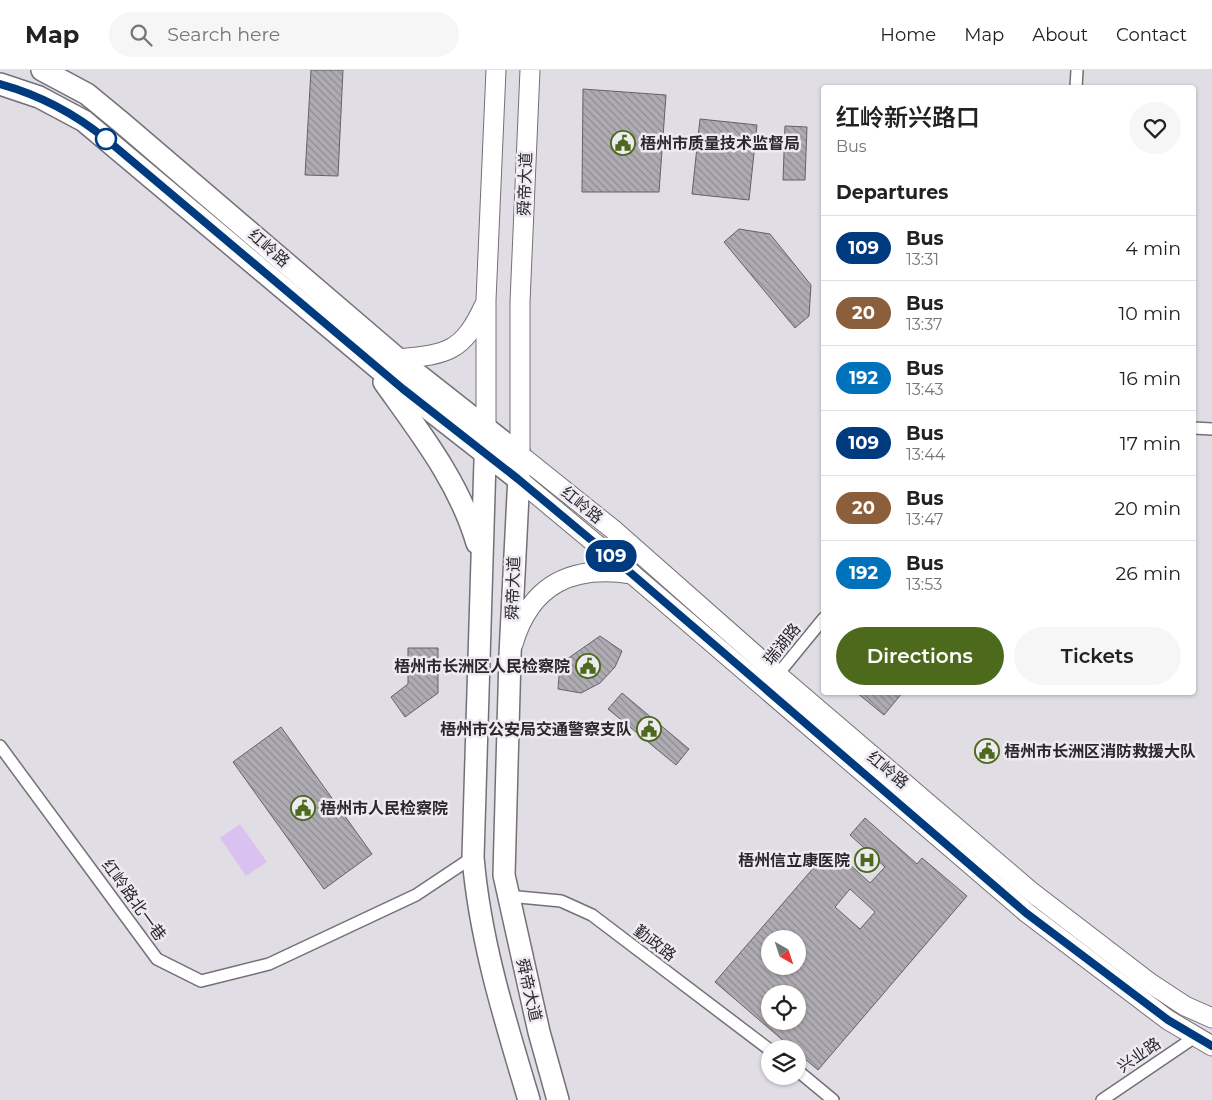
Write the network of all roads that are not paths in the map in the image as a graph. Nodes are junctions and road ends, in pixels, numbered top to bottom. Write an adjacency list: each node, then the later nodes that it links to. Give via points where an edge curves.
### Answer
1 (42, 70): 9 (highway, 红岭路, via 87,94)
2 (496, 70): 7 (main road, 舜帝大道)
3 (530, 70): 14 (main road, 舜帝大道, via 520,302)
4 (1077, 70): 6 (street)
5 (0, 84): 8 (highway, 红岭路, via 39,97 84,121)
6 (1076, 85)
7 (486, 300): 9 (main road, via 462,342 445,353); 10 (main road, 舜帝大道)
8 (367, 358): 13 (highway, 红岭路); 16 (highway, via 455,486)
9 (398, 359): 10 (highway, 红岭路)
10 (486, 428): 13 (highway, 舜帝大道); 14 (highway, 红岭路)
11 (1196, 428): 12 (street)
12 (1212, 429)
13 (484, 454): 15 (highway, 红岭路); 16 (highway, 舜帝大道)
14 (520, 455): 15 (highway, 舜帝大道); 20 (main road, 红岭路, via 615,531)
15 (518, 479): 17 (main road, 红岭路); 19 (highway, 舜帝大道)
16 (483, 563): 23 (highway, 舜帝大道)
17 (632, 574): 19 (main road, via 593,571 570,575 547,588 536,596 526,613); 21 (main road, 红岭路)
18 (821, 622): 20 (street, 瑞湖路)
19 (510, 654): 24 (highway, 舜帝大道, via 503,856)
20 (778, 675): 21 (street, 瑞湖路); 25 (main road, 红岭路, via 1029,890 1150,983 1185,1006)
21 (765, 690): 26 (main road, 红岭路, via 1026,913)
22 (0, 746): 23 (street, 红岭路北一巷, via 157,959 201,981 269,964 416,895)
23 (473, 856): 30 (highway, 舜帝大道, via 484,938)
24 (507, 896): 27 (street, 勤政路, via 561,901 592,915); 31 (highway, 舜帝大道, via 538,1032)
25 (1212, 1018)
26 (1195, 1037): 28 (main road, 红岭路); 33 (street, 兴业路)
27 (761, 1043)
28 (1212, 1046)
29 (806, 1078): 32 (street)
30 (529, 1100)
31 (558, 1100)
32 (833, 1100)
33 (1102, 1100)

